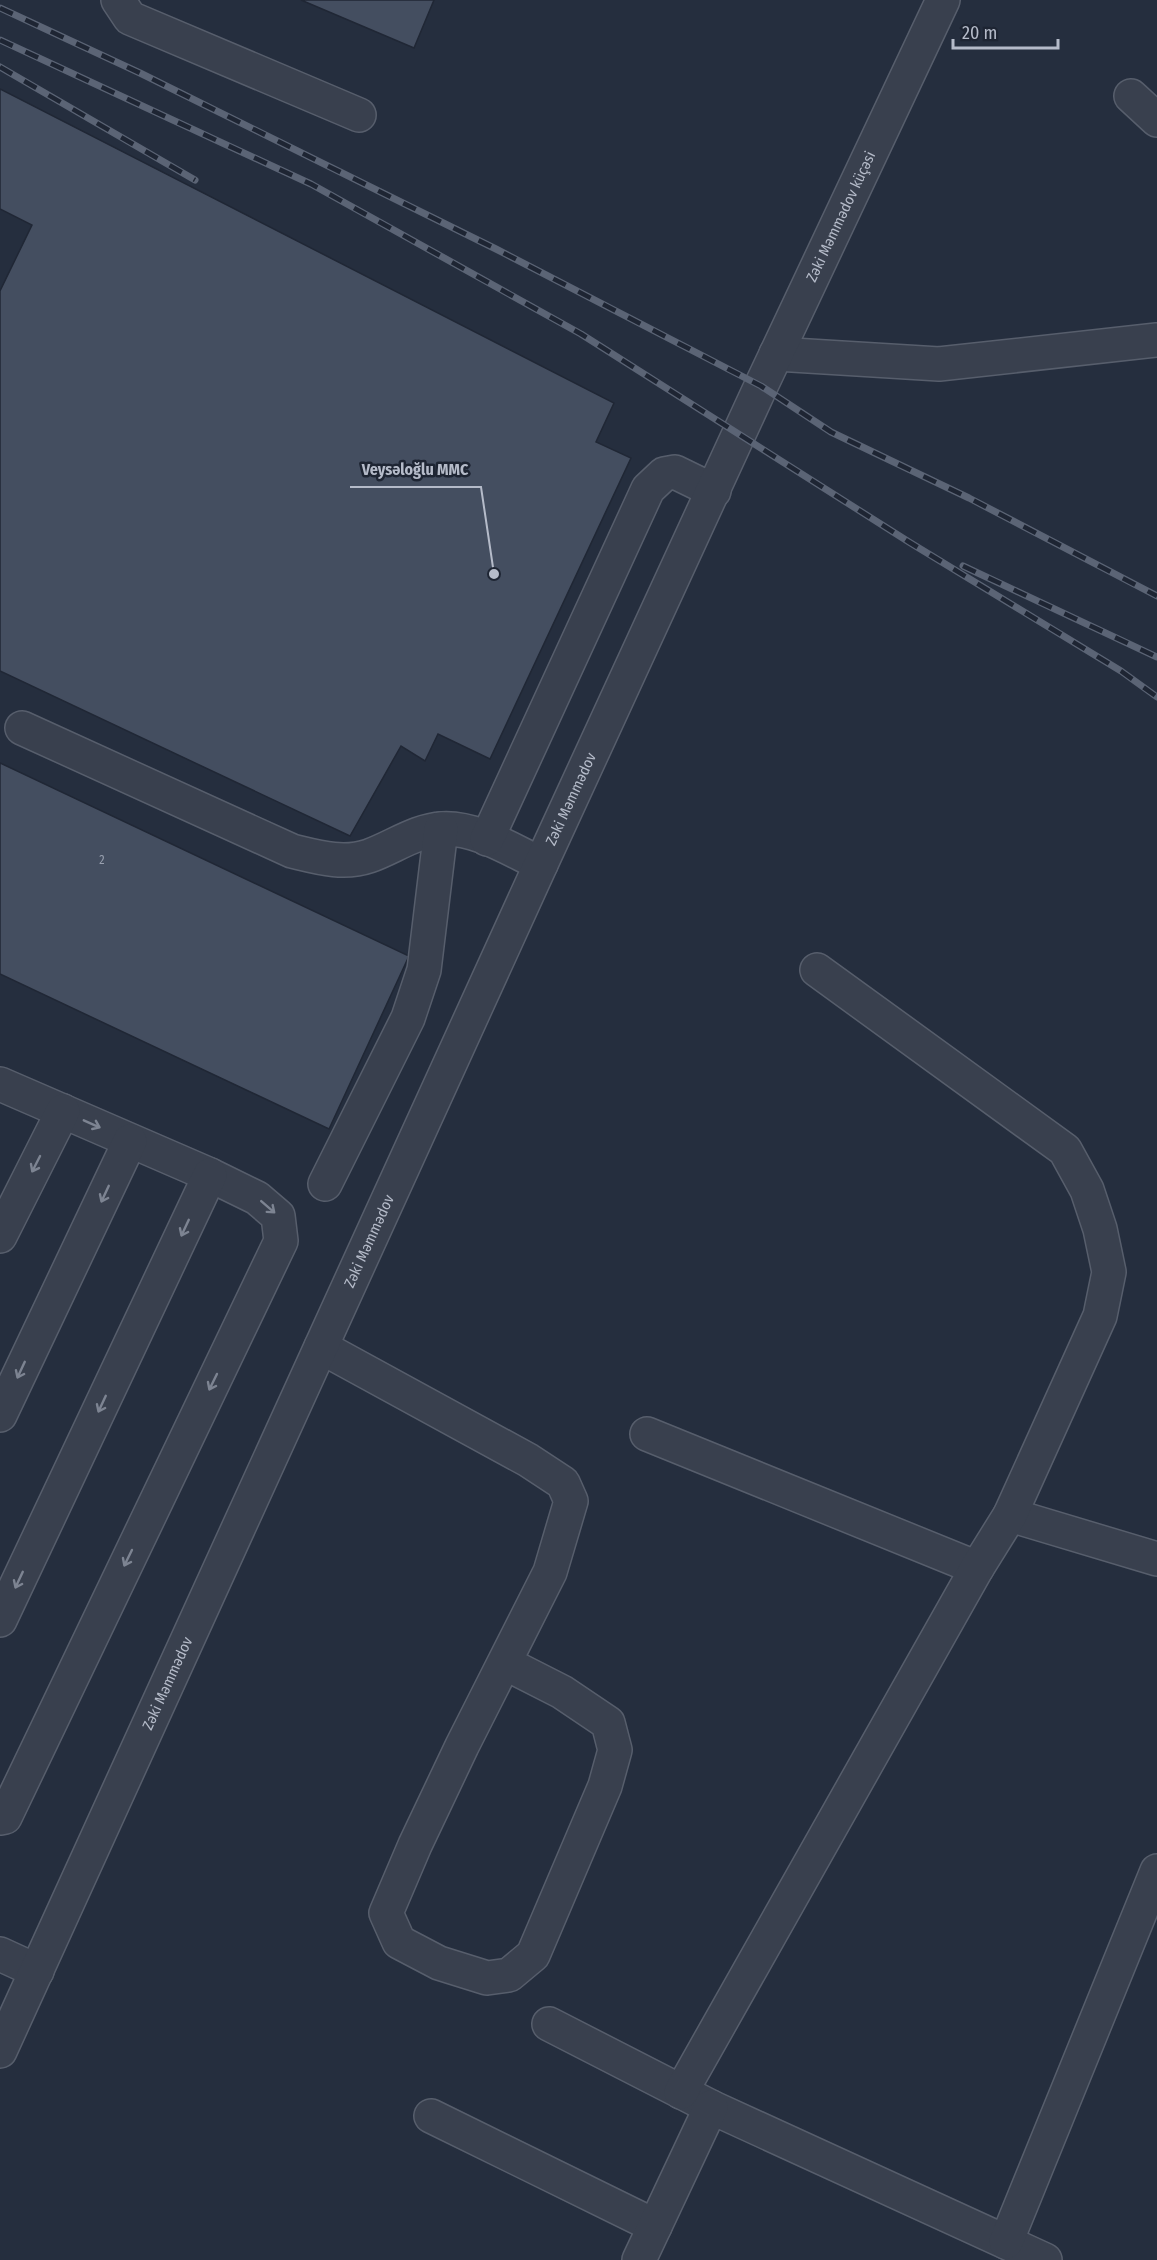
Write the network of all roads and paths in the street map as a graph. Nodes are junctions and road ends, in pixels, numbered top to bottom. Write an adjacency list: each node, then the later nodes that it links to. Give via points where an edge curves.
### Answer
1 (118, 0): 4 (street, via 130,18)
2 (943, 0): 7 (street, Zəki Məmmədov küçəsi)
3 (1131, 96): 5 (street)
4 (359, 115)
5 (1157, 120)
6 (1157, 340): 7 (street, via 939,364)
7 (776, 354): 8 (street, Zəki Məmmədov küçəsi)
8 (740, 434): 9 (street, Zəki Məmmədov)
9 (714, 490): 12 (street, via 675,472 664,474 648,489); 13 (street, Zəki Məmmədov)
10 (22, 728): 11 (street, via 292,851 335,860 366,857)
11 (441, 829): 12 (street, via 468,831); 19 (street, via 424,970 408,1018)
12 (487, 839): 13 (street)
13 (541, 864): 21 (street, Zəki Məmmədov)
14 (817, 970): 24 (street, via 1065,1150 1087,1190 1109,1272 1100,1316)
15 (0, 1084): 16 (street)
16 (63, 1111): 17 (street, one-way to 17); 20 (street, one-way to 20)
17 (130, 1141): 18 (street); 22 (street, one-way to 22)
18 (210, 1175): 27 (street, one-way to 27); 29 (street, one-way to 29, via 257,1198 278,1216 280,1241 4,1817)
19 (325, 1184)
20 (0, 1236)
21 (321, 1347): 28 (street, via 563,1483 571,1501 550,1572); 32 (street, Zəki Məmmədov)
22 (0, 1415)
23 (647, 1434): 26 (street)
24 (1010, 1515): 25 (street); 26 (street)
25 (1157, 1559)
26 (977, 1568): 35 (street)
27 (0, 1620)
28 (505, 1663): 28 (street, via 419,1835 386,1913 399,1942 439,1963 487,1978 509,1975 533,1955 605,1786 615,1750 608,1723 562,1692)
29 (0, 1818)
30 (1157, 1871): 39 (street)
31 (0, 1954): 32 (street)
32 (37, 1971): 34 (street, Zəki Məmmədov)
33 (549, 2024): 35 (street)
34 (0, 2051)
35 (681, 2092): 36 (street)
36 (711, 2107): 38 (street); 39 (street)
37 (431, 2116): 38 (street)
38 (656, 2226): 40 (street)
39 (1006, 2242): 41 (street)
40 (639, 2260)
41 (1045, 2260)

